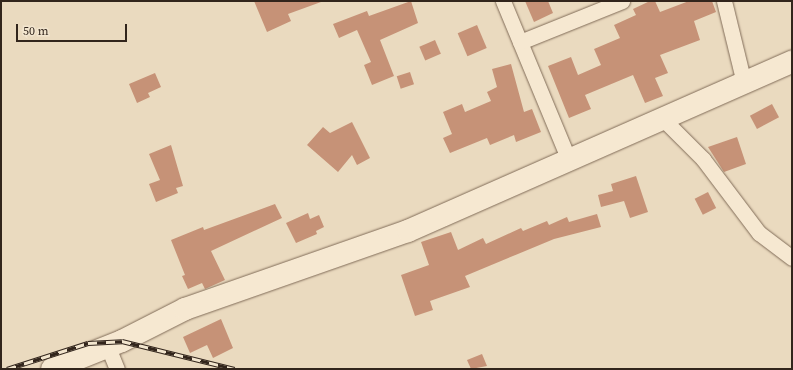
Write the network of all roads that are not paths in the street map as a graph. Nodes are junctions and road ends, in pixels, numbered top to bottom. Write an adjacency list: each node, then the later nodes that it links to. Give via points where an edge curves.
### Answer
1 (503, 1): 4 (street)
2 (622, 1): 4 (street)
3 (724, 1): 6 (street)
4 (520, 42): 8 (street)
5 (792, 62): 6 (main road)
6 (744, 83): 7 (main road)
7 (663, 118): 8 (main road); 9 (street, via 703,159 736,206 759,233)
8 (569, 160): 10 (main road, via 408,230 185,310)
9 (792, 258)
10 (108, 347): 11 (main road); 12 (street)
11 (52, 369)
12 (117, 369)

